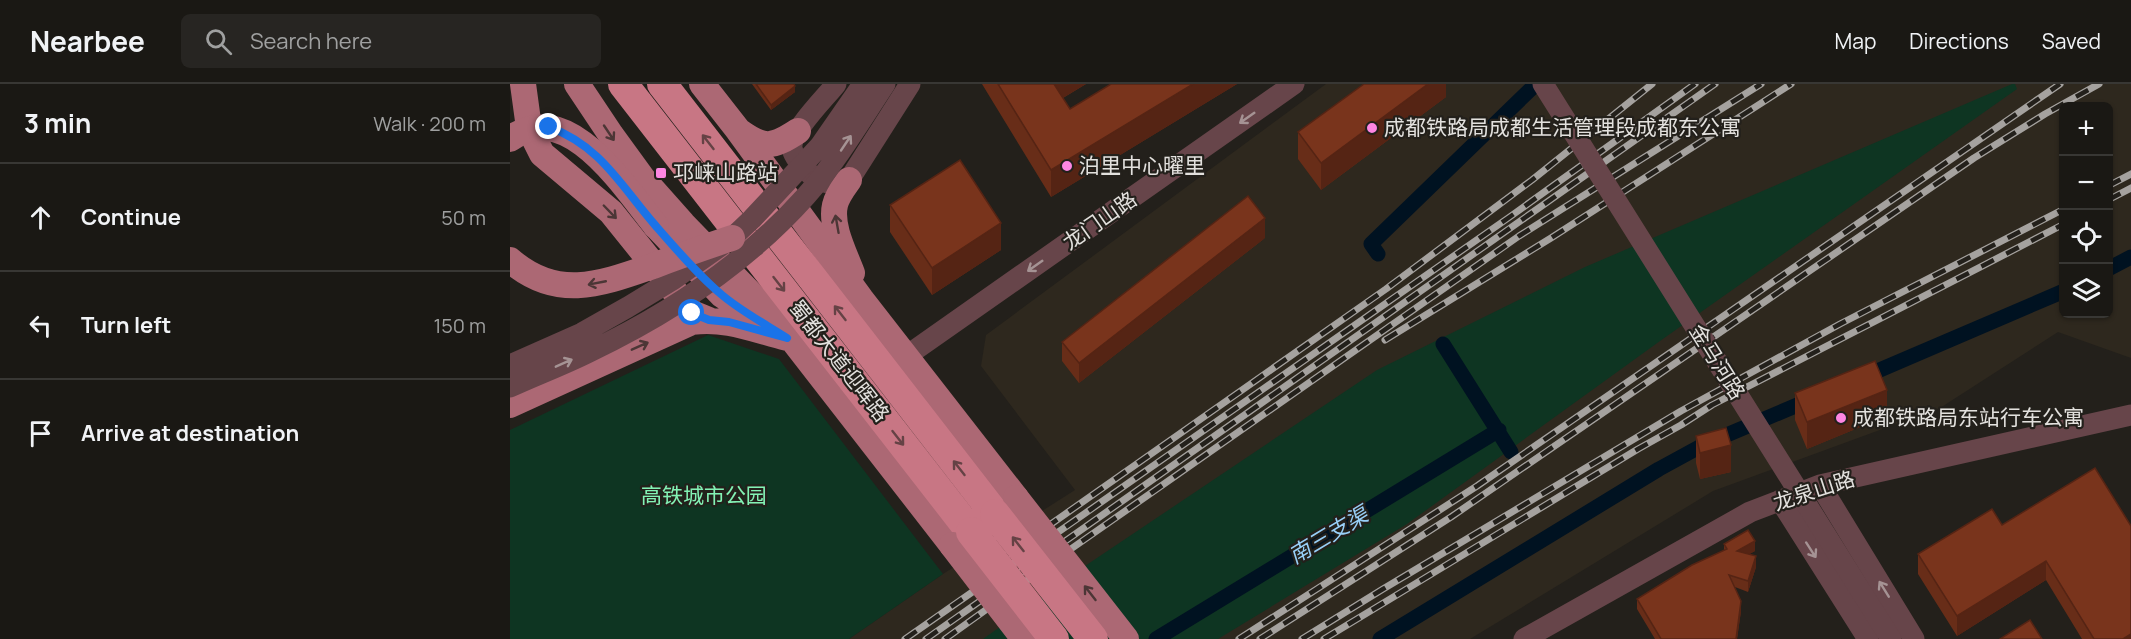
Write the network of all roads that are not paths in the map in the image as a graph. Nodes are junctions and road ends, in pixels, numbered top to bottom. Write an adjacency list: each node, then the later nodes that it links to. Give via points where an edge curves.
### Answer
1 (518, 84): 13 (main road)
2 (523, 84): 21 (main road, one-way to 21, via 529,128 542,154 611,212 692,313)
3 (577, 84): 26 (main road, one-way to 26, via 643,179 781,325)
4 (622, 84): 32 (highway, 蜀都大道迎晖路, one-way to 32)
5 (662, 84): 31 (highway, 蜀都大道迎晖路, one-way to 5)
6 (702, 84): 14 (main road, 蜀都大道迎晖路)
7 (836, 84): 15 (street)
8 (863, 84): 18 (street, bridge, via 820,146)
9 (885, 84): 25 (street, one-way to 9, bridge, via 590,352 637,326 746,255 833,162)
10 (910, 84): 17 (street)
11 (1294, 84): 23 (street, 龙门山路, one-way to 23)
12 (1543, 84): 39 (street, 金马河路, bridge)
13 (510, 99)
14 (738, 130): 15 (main road, via 756,143 769,144 782,142); 20 (main road, 蜀都大道迎晖路)
15 (798, 131): 17 (street, via 792,150 814,178 834,184)
16 (510, 139): 22 (main road, bridge, via 541,127 558,130 581,142 722,295)
17 (849, 180): 20 (main road, one-way to 17, via 835,217 835,205)
18 (732, 238): 19 (main road, one-way to 19, bridge, via 592,285 551,283 535,278); 24 (street, bridge, via 628,308)
19 (510, 260)
20 (861, 299): 23 (main road, 蜀都大道迎晖路)
21 (709, 320): 22 (main road); 27 (main road, one-way to 21, via 692,322)
22 (787, 338): 26 (main road)
23 (905, 357): 31 (main road, 蜀都大道迎晖路)
24 (510, 365)
25 (510, 387)
26 (841, 399): 32 (main road)
27 (510, 405)
28 (2131, 415): 29 (street, 龙泉山路)
29 (1820, 485): 30 (street, 龙泉山路); 40 (street, one-way to 29)
30 (1780, 500): 37 (street, 龙泉山路, via 1750,512); 38 (street, one-way to 38)
31 (1005, 506): 35 (highway, 蜀都大道迎晖路, one-way to 31, bridge); 36 (main road, 蜀都大道迎晖路, one-way to 31, bridge)
32 (962, 538): 33 (main road, bridge); 34 (highway, 蜀都大道迎晖路, bridge)
33 (1024, 639)
34 (1054, 639)
35 (1094, 639)
36 (1126, 639)
37 (1524, 639)
38 (1868, 639)
39 (1891, 639)
40 (1914, 639)

